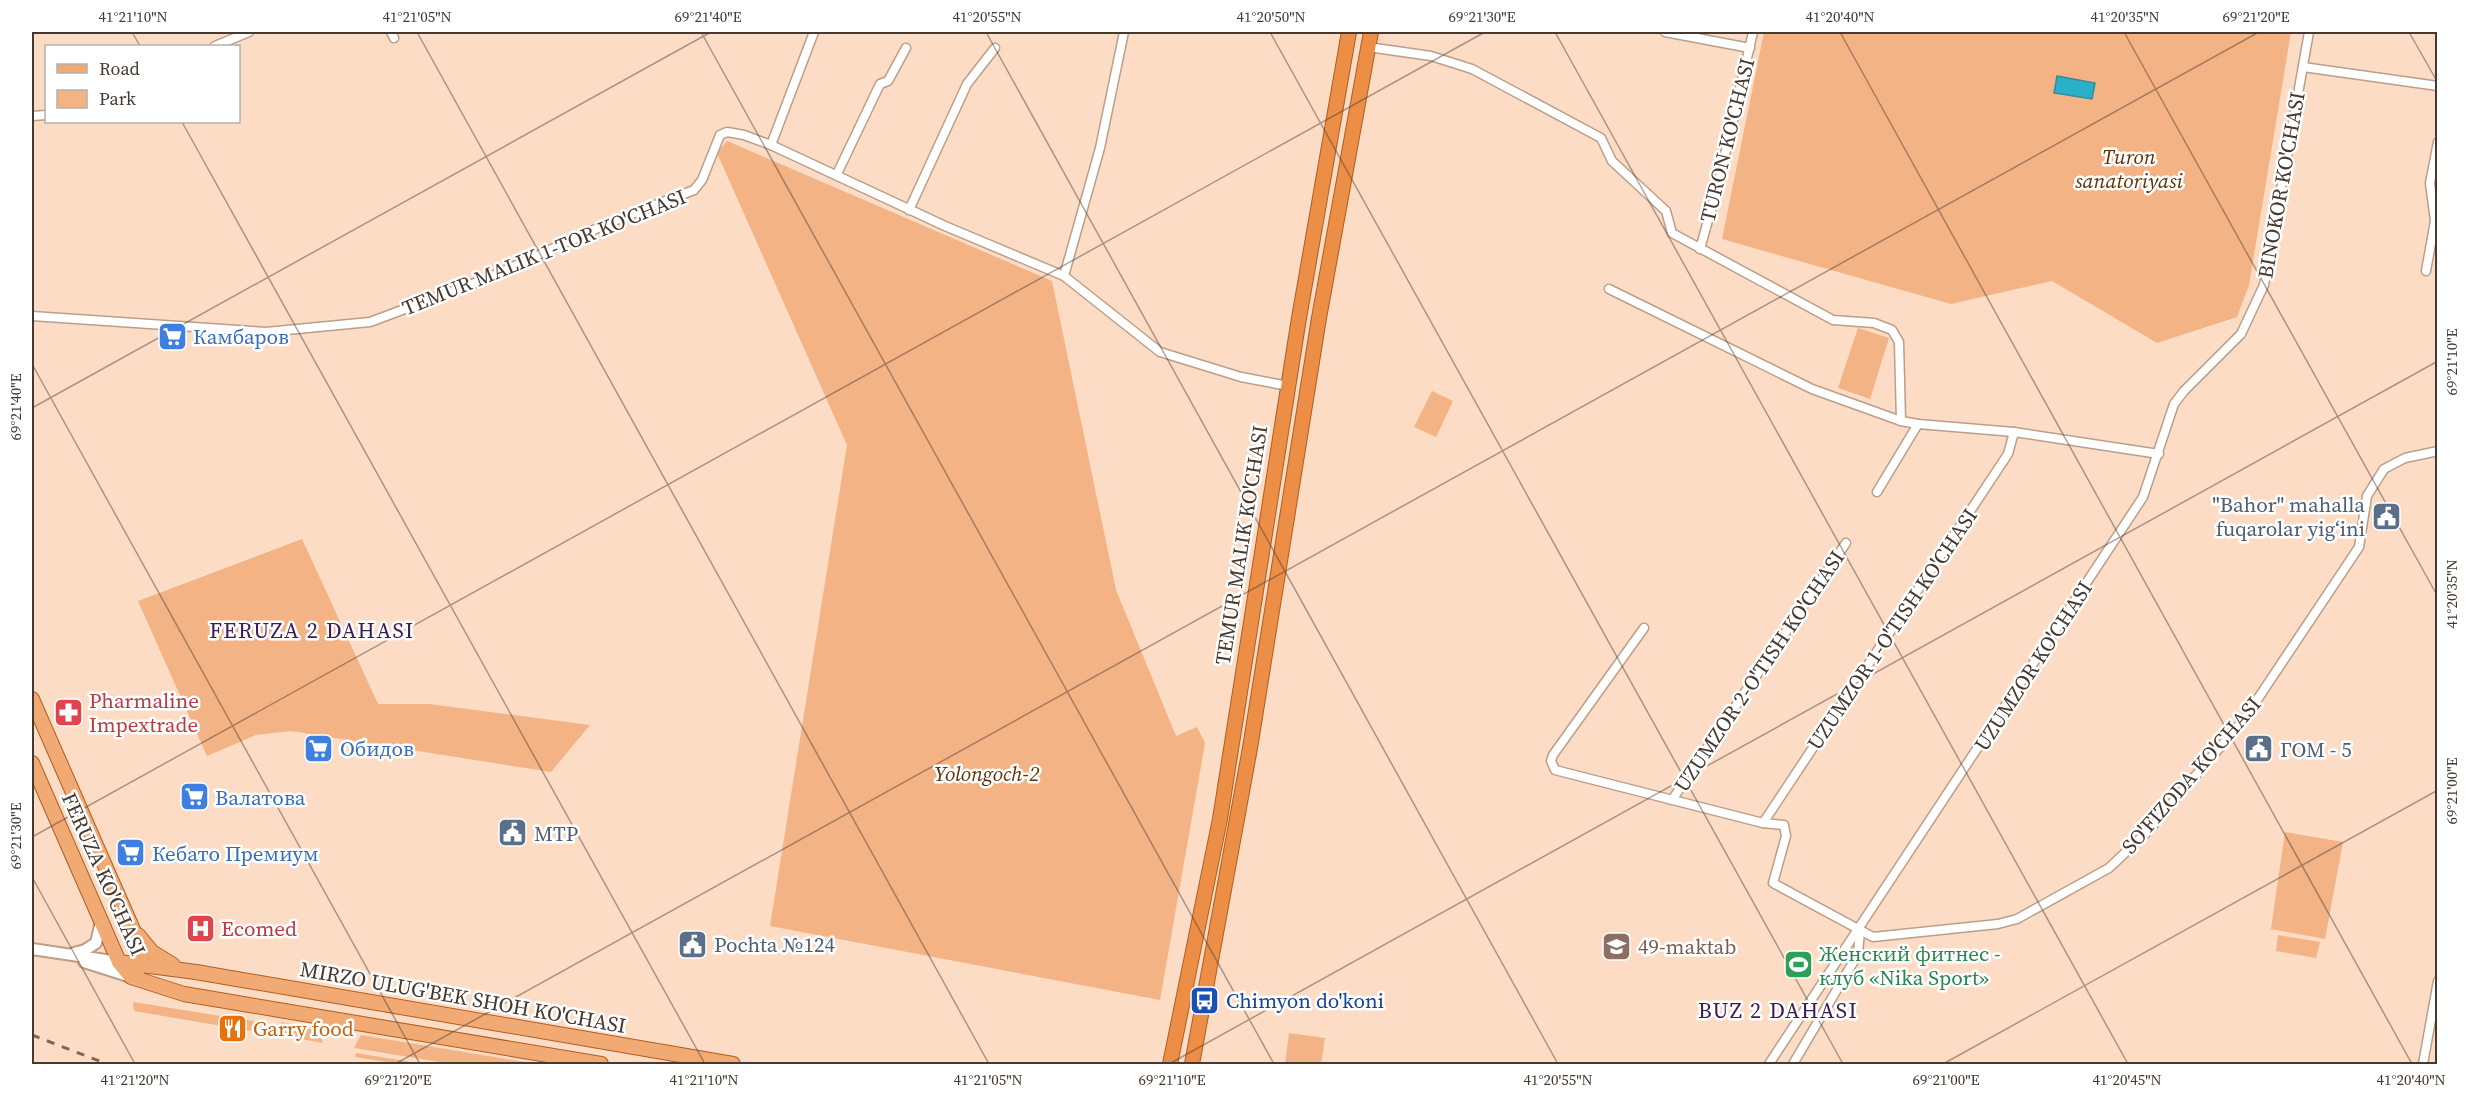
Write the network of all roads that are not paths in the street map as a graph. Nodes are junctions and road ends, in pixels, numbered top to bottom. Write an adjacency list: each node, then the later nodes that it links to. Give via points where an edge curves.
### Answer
1 (249, 32): 9 (street)
2 (814, 32): 17 (street)
3 (1124, 32): 22 (street, via 1100,148)
4 (1349, 32): 26 (highway, TEMUR MALIK KO'CHASI)
5 (1371, 32): 10 (highway, TEMUR MALIK KO'CHASI)
6 (1665, 32): 13 (street)
7 (1753, 32): 13 (street, TURON KO'CHASI)
8 (2309, 32): 14 (street, BINOKOR KO'CHASI)
9 (216, 45)
10 (1368, 46): 20 (street, via 1431,56 1472,69 1601,138 1612,161 1666,211 1672,233); 56 (highway, TEMUR MALIK KO'CHASI, via 1319,318 1248,759)
11 (906, 48): 18 (street, via 888,81 880,84)
12 (995, 48): 19 (street, via 967,84)
13 (1750, 48): 20 (street, TURON KO'CHASI)
14 (2303, 67): 15 (street); 25 (street, BINOKOR KO'CHASI, via 2264,285)
15 (2438, 86)
16 (2438, 142): 21 (street, via 2430,183 2434,221)
17 (771, 145): 18 (street, TEMUR MALIK 1-TOR KO'CHASI); 24 (street, TEMUR MALIK 1-TOR KO'CHASI, via 744,135 723,133 702,180 688,193 611,222 488,278 370,322 266,332)
18 (837, 174): 19 (street, TEMUR MALIK 1-TOR KO'CHASI)
19 (909, 210): 22 (street, TEMUR MALIK 1-TOR KO'CHASI)
20 (1700, 249): 27 (street, via 1833,320 1874,323 1892,330 1899,342)
21 (2426, 271)
22 (1064, 276): 26 (street, TEMUR MALIK 1-TOR KO'CHASI, via 1160,352 1241,377)
23 (1610, 289): 27 (street, via 1812,388)
24 (32, 316)
25 (2241, 334): 31 (street, UZUMZOR KO'CHASI, via 2184,391 2168,419)
26 (1288, 386): 55 (highway, TEMUR MALIK KO'CHASI, via 1220,819)
27 (1901, 421): 28 (street)
28 (1918, 424): 29 (street); 32 (street)
29 (2014, 432): 31 (street); 38 (street, UZUMZOR 1-O'TISH KO'CHASI, via 2008,454)
30 (2438, 451): 41 (street, SO'FIZODA KO'CHASI, via 2405,458 2384,470 2367,496 2359,547 2245,718 2149,830 2109,868 2017,919 1998,924 1873,937)
31 (2159, 454): 41 (street, UZUMZOR KO'CHASI, via 2143,497)
32 (1877, 492)
33 (1846, 543): 37 (street, UZUMZOR 2-O'TISH KO'CHASI)
34 (1644, 628): 37 (street, via 1551,761 1560,772)
35 (32, 699): 39 (main road, FERUZA KO'CHASI)
36 (32, 763): 40 (main road, FERUZA KO'CHASI)
37 (1672, 800): 38 (street)
38 (1763, 823): 41 (street, SO'FIZODA KO'CHASI, via 1784,825 1787,831 1773,883)
39 (130, 921): 43 (main road, FERUZA KO'CHASI); 46 (main road, FERUZA KO'CHASI, via 139,946)
40 (101, 922): 44 (street, via 99,938 91,948); 45 (main road, FERUZA KO'CHASI)
41 (1860, 930): 57 (street, UZUMZOR KO'CHASI); 58 (street, UZUMZOR KO'CHASI, via 1858,954)
42 (32, 950): 44 (street)
43 (152, 952): 48 (main road, MIRZO ULUG'BEK SHOH KO'CHASI)
44 (58, 954): 45 (street); 49 (street)
45 (119, 962): 46 (main road, MIRZO ULUG'BEK SHOH KO'CHASI); 49 (main road, FERUZA KO'CHASI)
46 (140, 964): 47 (main road, MIRZO ULUG'BEK SHOH KO'CHASI); 49 (main road, FERUZA KO'CHASI)
47 (155, 966): 48 (main road, MIRZO ULUG'BEK SHOH KO'CHASI); 51 (main road)
48 (186, 970): 54 (main road, MIRZO ULUG'BEK SHOH KO'CHASI)
49 (131, 977): 51 (main road, MIRZO ULUG'BEK SHOH KO'CHASI)
50 (2438, 981): 52 (street)
51 (152, 984): 53 (main road, MIRZO ULUG'BEK SHOH KO'CHASI, via 184,994)
52 (2433, 1032): 59 (street)
53 (601, 1065)
54 (733, 1065)
55 (1170, 1065)
56 (1192, 1065)
57 (1769, 1065)
58 (1793, 1065)
59 (2422, 1065)

